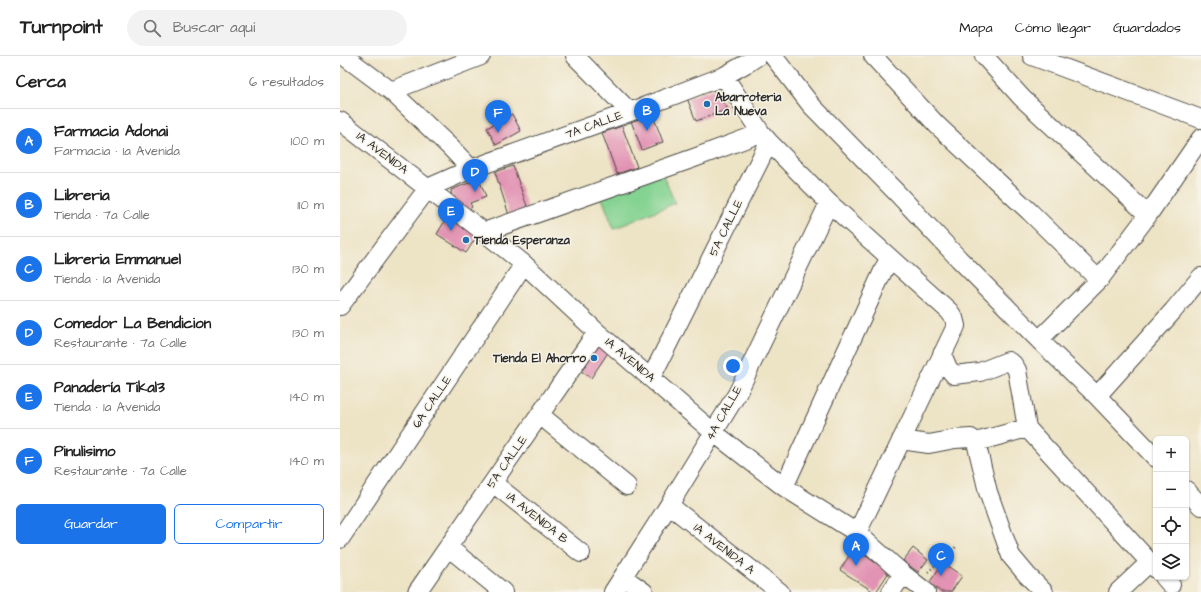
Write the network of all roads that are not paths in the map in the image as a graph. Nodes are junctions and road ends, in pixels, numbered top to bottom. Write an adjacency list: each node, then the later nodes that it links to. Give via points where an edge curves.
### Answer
1 (344, 56): 10 (street)
2 (481, 56): 10 (street)
3 (575, 56): 11 (street)
4 (758, 56): 9 (street, 7A CALLE)
5 (773, 56): 27 (street, via 811,105)
6 (873, 56): 24 (street, via 937,125)
7 (984, 56): 19 (street, via 1022,98)
8 (1032, 56): 12 (street)
9 (724, 76): 11 (street, 7A CALLE); 14 (street)
10 (391, 91): 16 (street)
11 (630, 112): 16 (street, 7A CALLE)
12 (1201, 119)
13 (340, 121): 17 (street, 1A AVENIDA)
14 (765, 138): 18 (street); 20 (street, via 694,158); 29 (street, 5A CALLE)
15 (1201, 138): 19 (street)
16 (471, 169): 17 (street, 7A CALLE)
17 (428, 188): 20 (street, 1A AVENIDA); 25 (street)
18 (829, 203): 21 (street); 33 (street, 4A CALLE, via 737,394)
19 (1148, 215): 24 (street)
20 (484, 232): 22 (street, 1A AVENIDA)
21 (889, 258): 28 (street, via 954,318 956,326); 39 (street)
22 (524, 264): 26 (street, 1A AVENIDA); 44 (street, 6A CALLE)
23 (1201, 277): 30 (street)
24 (1099, 280): 27 (street)
25 (340, 306)
26 (597, 332): 29 (street, 1A AVENIDA); 31 (street, 5A CALLE)
27 (1039, 340): 30 (street)
28 (942, 354): 32 (street, via 954,375 980,372 1008,361 1013,364 1017,370); 34 (street)
29 (651, 378): 33 (street, 1A AVENIDA)
30 (1097, 396): 36 (street)
31 (540, 414): 37 (street, 5A CALLE); 38 (street)
32 (1027, 428): 35 (street); 47 (street)
33 (713, 432): 39 (street, 1A AVENIDA); 41 (street, 4A CALLE)
34 (901, 440): 35 (street, via 929,444 971,438); 43 (street)
35 (976, 442): 57 (street, via 988,492 1011,556)
36 (1153, 455)
37 (492, 483): 45 (street, 5A CALLE); 46 (street, 1A AVENIDA B)
38 (627, 486)
39 (784, 487): 43 (street, 1A AVENIDA)
40 (1189, 493): 42 (street)
41 (669, 506): 48 (street, 4A CALLE); 55 (street, 1A AVENIDA A)
42 (1201, 506)
43 (857, 533): 49 (street, 1A AVENIDA)
44 (340, 539)
45 (448, 547): 51 (street, 5A CALLE); 52 (street)
46 (581, 553)
47 (1153, 565): 50 (street)
48 (623, 577): 53 (street, 4A CALLE); 54 (street)
49 (915, 583): 56 (street)
50 (1120, 591)
51 (417, 592)
52 (503, 592)
53 (613, 592)
54 (644, 592)
55 (780, 592)
56 (891, 592)
57 (1044, 592)

